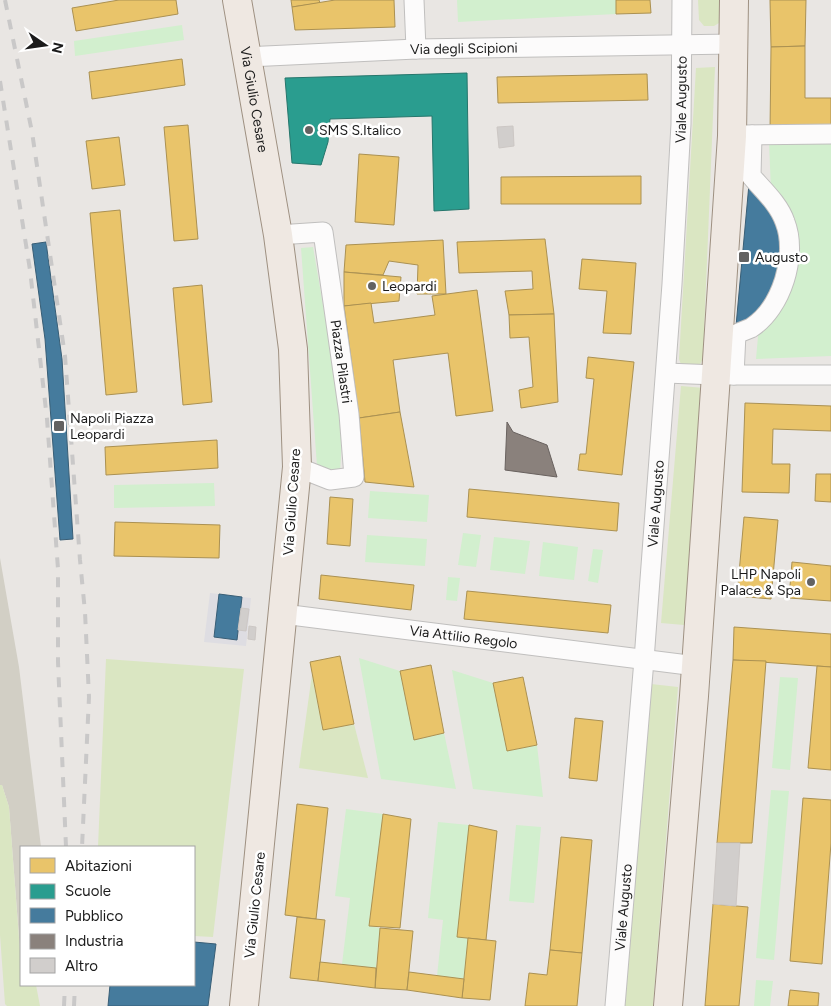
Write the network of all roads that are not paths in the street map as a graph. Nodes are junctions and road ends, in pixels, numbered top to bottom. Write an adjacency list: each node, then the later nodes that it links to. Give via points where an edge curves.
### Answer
1 (237, 0): 8 (main road, Via Giulio Cesare)
2 (414, 0): 7 (street)
3 (682, 0): 6 (street, Viale Augusto)
4 (734, 0): 5 (main road)
5 (733, 44): 6 (street, Via degli Scipioni); 10 (main road)
6 (681, 45): 7 (street, Via degli Scipioni); 12 (street, Viale Augusto, via 679,160)
7 (416, 49): 8 (street, Via degli Scipioni)
8 (246, 57): 11 (main road, Via Giulio Cesare)
9 (831, 134): 10 (street)
10 (742, 136): 13 (main road); 13 (street, via 751,176 785,221 790,258 773,303 751,328 736,334)
11 (278, 235): 15 (main road, Via Giulio Cesare, via 293,349); 15 (street, Piazza Pilastri, via 323,232 354,477 330,480)
12 (666, 373): 13 (street); 17 (street, Viale Augusto)
13 (725, 375): 14 (street); 18 (main road)
14 (831, 375)
15 (297, 467): 16 (main road, Via Giulio Cesare)
16 (283, 614): 17 (street, Via Attilio Regolo); 19 (main road, Via Giulio Cesare)
17 (644, 660): 18 (street, Via Attilio Regolo); 20 (street, Viale Augusto)
18 (696, 666): 21 (main road)
19 (244, 1006)
20 (615, 1006)
21 (668, 1006)

